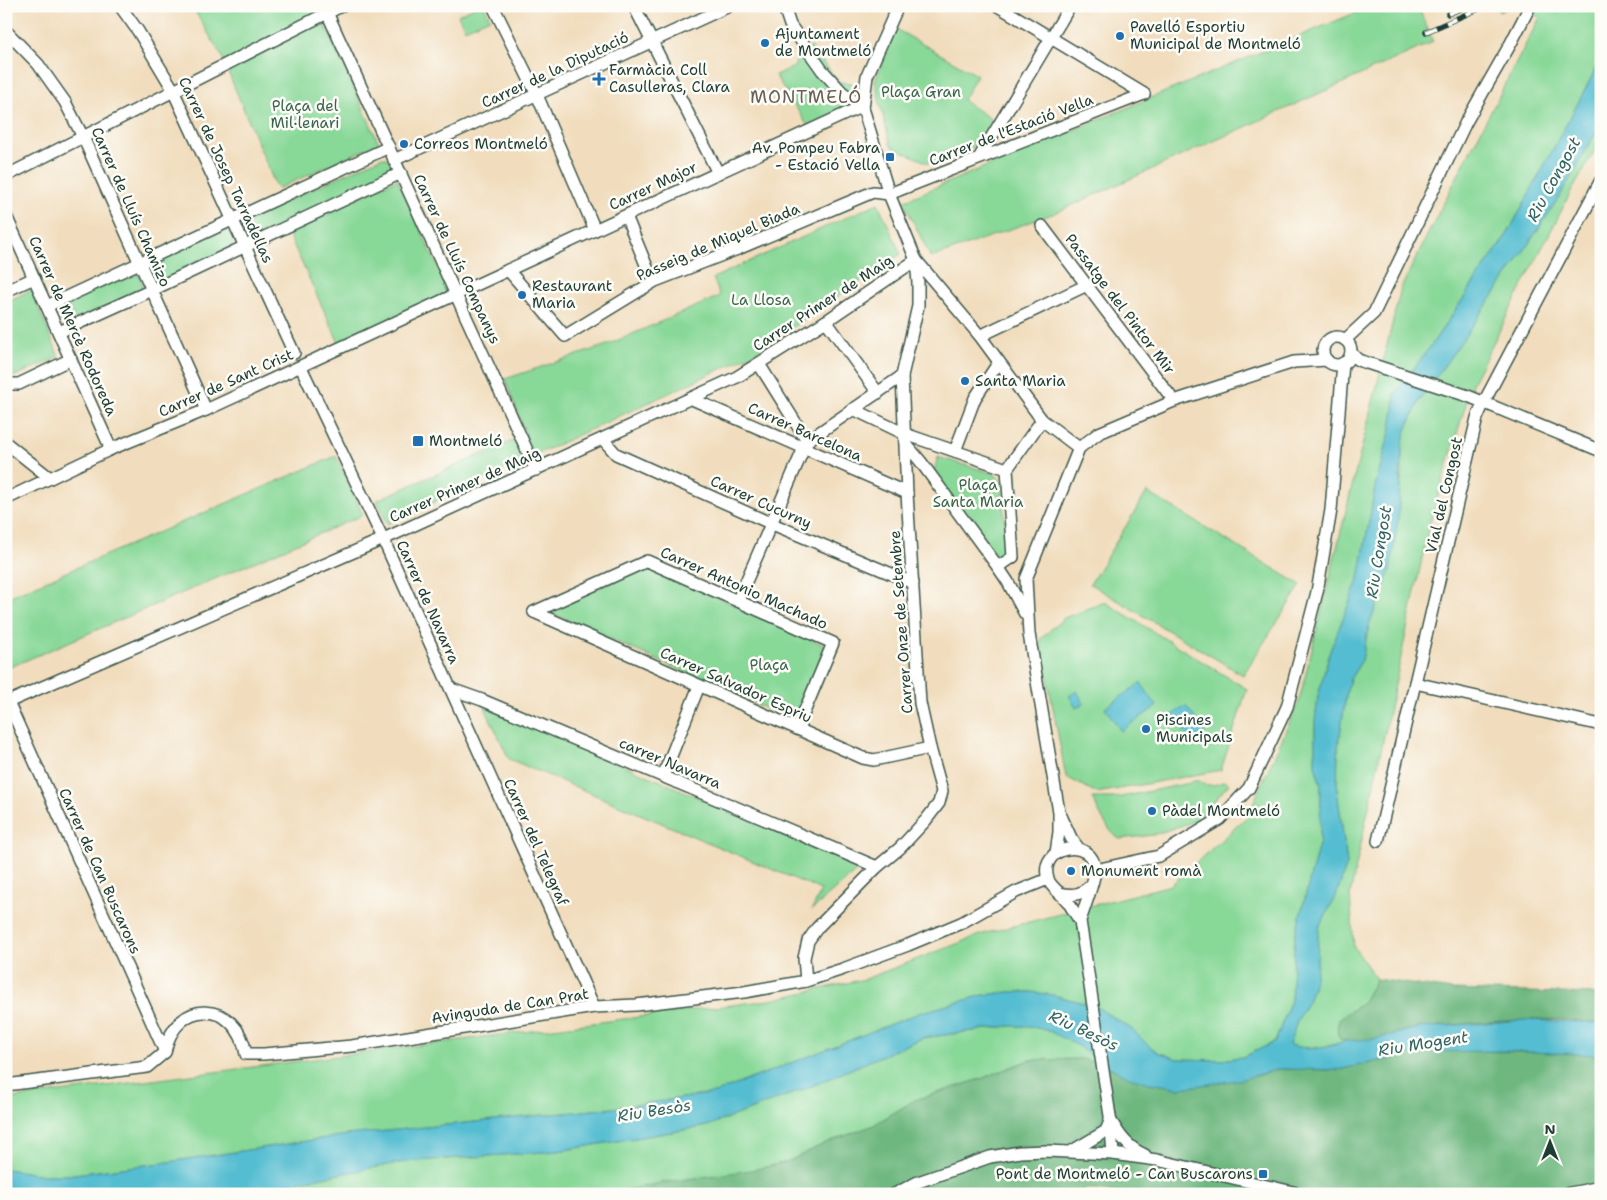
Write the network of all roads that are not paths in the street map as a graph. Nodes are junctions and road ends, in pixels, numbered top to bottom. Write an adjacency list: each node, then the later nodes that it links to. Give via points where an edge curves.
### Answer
1 (120, 6): 15 (street, Carrer de Josep Tarradellas)
2 (341, 6): 11 (street)
3 (493, 6): 16 (street)
4 (634, 6): 14 (street)
5 (729, 6): 14 (street, Carrer de la Diputació)
6 (898, 6): 17 (street, via 867,76)
7 (998, 6): 13 (street)
8 (1070, 6): 13 (street)
9 (1530, 6): 48 (street, via 1466,122 1374,313)
10 (784, 7): 17 (street, via 790,25 822,70)
11 (326, 10): 15 (street); 19 (street, Carrer de Lluís Companys)
12 (6, 31): 18 (street, Carrer de Lluís Chamizo, via 38,64 65,102)
13 (1050, 37): 20 (street); 20 (street, Carrer de l'Estació Vella, via 1144,94)
14 (651, 41): 16 (street, Carrer de la Diputació); 23 (street)
15 (173, 91): 18 (street); 29 (street, Carrer de Josep Tarradellas)
16 (537, 95): 21 (street, Carrer de la Diputació); 31 (street)
17 (863, 108): 23 (street, Carrer Major); 26 (street)
18 (83, 137): 24 (street); 34 (street, Carrer de Lluís Chamizo)
19 (389, 148): 21 (street, Carrer de Lluís Companys); 29 (street)
20 (978, 158): 26 (street, Carrer de l'Estació Vella)
21 (394, 160): 22 (street, Carrer de Lluís Companys)
22 (401, 173): 32 (street); 42 (street, Carrer de Lluís Companys)
23 (718, 173): 28 (street, Carrer Major)
24 (6, 176)
25 (1601, 180): 62 (street, Vial del Congost)
26 (889, 194): 33 (street); 36 (street, Passeig de Miquel Biada, via 873,192 740,248)
27 (6, 216): 37 (street, Carrer de Mercè Rodoreda)
28 (626, 216): 31 (street, Carrer Major); 36 (street)
29 (232, 219): 32 (street, Carrer de Josep Tarradellas); 34 (street)
30 (1042, 226): 38 (street, Passatge del Pintor Mir)
31 (595, 230): 35 (street, Carrer Major)
32 (245, 247): 39 (street); 49 (street, Carrer de Josep Tarradellas)
33 (916, 260): 40 (street); 43 (street, Carrer Onze de Setembre); 45 (street, Carrer Primer de Maig)
34 (139, 262): 39 (street, Carrer de Lluís Chamizo); 44 (street)
35 (508, 270): 36 (street, Passeig de Miquel Biada, via 565,336); 42 (street, Carrer Major)
36 (652, 277)
37 (34, 278): 41 (street); 44 (street, Carrer de Mercè Rodoreda)
38 (1087, 285): 47 (street); 61 (street, Passatge del Pintor Mir)
39 (152, 290): 46 (street); 63 (street, Carrer de Lluís Chamizo)
40 (940, 290): 43 (street, via 929,289); 47 (street)
41 (6, 291)
42 (458, 295): 56 (street, Carrer de Sant Crist); 75 (street, Carrer de Lluís Companys)
43 (919, 298): 57 (street, Carrer Onze de Setembre)
44 (47, 306): 46 (street, Carrer de Mercè Rodoreda)
45 (826, 321): 55 (street, Carrer Primer de Maig); 59 (street)
46 (59, 332): 51 (street, Carrer de Mercè Rodoreda)
47 (980, 336): 53 (street)
48 (1345, 340): 50 (street); 52 (street, via 1336,337 1327,341 1323,350)
49 (294, 353)
50 (1351, 353): 54 (street); 62 (street, via 1358,360)
51 (71, 359): 58 (street, via 19,384); 71 (street, Carrer de Mercè Rodoreda)
52 (1327, 360): 54 (street); 61 (street, via 1294,362)
53 (999, 362): 65 (street); 72 (street, via 975,398)
54 (1343, 363): 103 (street, via 1331,510 1317,592 1287,707 1249,788 1220,819 1159,856)
55 (759, 364): 60 (street, Carrer Primer de Maig); 69 (street)
56 (301, 367): 63 (street, Carrer de Sant Crist); 80 (street, Carrer de Navarra)
57 (902, 376): 59 (street); 66 (street, Carrer Onze de Setembre)
58 (6, 384)
59 (878, 393): 64 (street)
60 (692, 398): 67 (street, Carrer Primer de Maig); 69 (street, Carrer Barcelona)
61 (1174, 401): 70 (street, via 1099,433)
62 (1484, 402): 73 (street); 90 (street, Vial del Congost, via 1477,418)
63 (206, 410): 71 (street, Carrer de Sant Crist)
64 (853, 410): 66 (street); 69 (street)
65 (1042, 420): 70 (street); 74 (street)
66 (906, 439): 72 (street); 77 (street, Carrer Onze de Setembre); 83 (street)
67 (603, 440): 75 (street, Carrer Primer de Maig); 79 (street, Carrer Cucurny, via 616,454)
68 (6, 443): 76 (street)
69 (806, 445): 77 (street, Carrer Barcelona); 79 (street)
70 (1079, 448): 82 (street)
71 (111, 449): 76 (street, Carrer de Sant Crist)
72 (955, 451): 74 (street)
73 (1601, 451)
74 (1007, 469): 81 (street)
75 (536, 470): 80 (street, Carrer Primer de Maig)
76 (50, 478): 78 (street, Carrer de Sant Crist)
77 (907, 493): 86 (street, Carrer Onze de Setembre)
78 (6, 499)
79 (770, 523): 86 (street, Carrer Cucurny); 87 (street)
80 (383, 539): 92 (street, Carrer de Navarra); 93 (street, Carrer Primer de Maig)
81 (1013, 557): 82 (street); 83 (street)
82 (1032, 565): 84 (street)
83 (998, 568): 85 (street)
84 (1026, 578): 85 (street, via 1017,583); 89 (street)
85 (1008, 582): 89 (street)
86 (913, 583): 96 (street, Carrer Onze de Setembre, via 920,703)
87 (738, 600): 88 (street, Carrer Antonio Machado, via 647,561); 95 (street, Carrer Antonio Machado, via 832,643)
88 (534, 612): 91 (street, Carrer Salvador Espriu)
89 (1027, 617): 98 (street)
90 (1415, 683): 94 (street); 99 (street, Vial del Congost)
91 (699, 686): 95 (street, Carrer Salvador Espriu); 97 (street)
92 (451, 689): 97 (street, carrer Navarra); 109 (street, Carrer del Telegraf)
93 (8, 702): 110 (street, Carrer de Can Buscarons)
94 (1601, 725)
95 (797, 729): 96 (street, Carrer Salvador Espriu, via 874,760)
96 (930, 748): 102 (street, Carrer Onze de Setembre, via 942,791 939,803 900,848)
97 (663, 776): 102 (street, carrer Navarra)
98 (1059, 812): 100 (street); 101 (street)
99 (1378, 840)
100 (1079, 849): 101 (street, via 1066,848); 103 (street, via 1089,855)
101 (1056, 853): 104 (street, via 1049,861)
102 (877, 867): 108 (street, Carrer Onze de Setembre, via 808,941 804,958)
103 (1095, 870): 105 (street)
104 (1048, 879): 106 (street); 108 (street, Avinguda de Can Prat, via 1016,892 952,927 843,970)
105 (1090, 886): 106 (street, via 1071,896); 107 (street)
106 (1060, 893): 107 (street)
107 (1080, 921): 112 (street)
108 (806, 981): 109 (street, Avinguda de Can Prat, via 734,994)
109 (594, 1007): 110 (street, Avinguda de Can Prat, via 370,1044 264,1054 246,1054 238,1029 224,1018 207,1013 195,1014 175,1027)
110 (165, 1052): 111 (street, via 147,1067)
111 (6, 1085)
112 (1110, 1115): 113 (street, via 1106,1131); 114 (street); 115 (street, via 1121,1138 1134,1151)
113 (1072, 1151): 114 (street); 118 (street, via 997,1156 918,1182)
114 (1113, 1154): 115 (street)
115 (1157, 1160): 117 (street)
116 (1601, 1187): 120 (street)
117 (1281, 1191): 119 (street)
118 (895, 1194)
119 (1301, 1194)
120 (1565, 1194)

